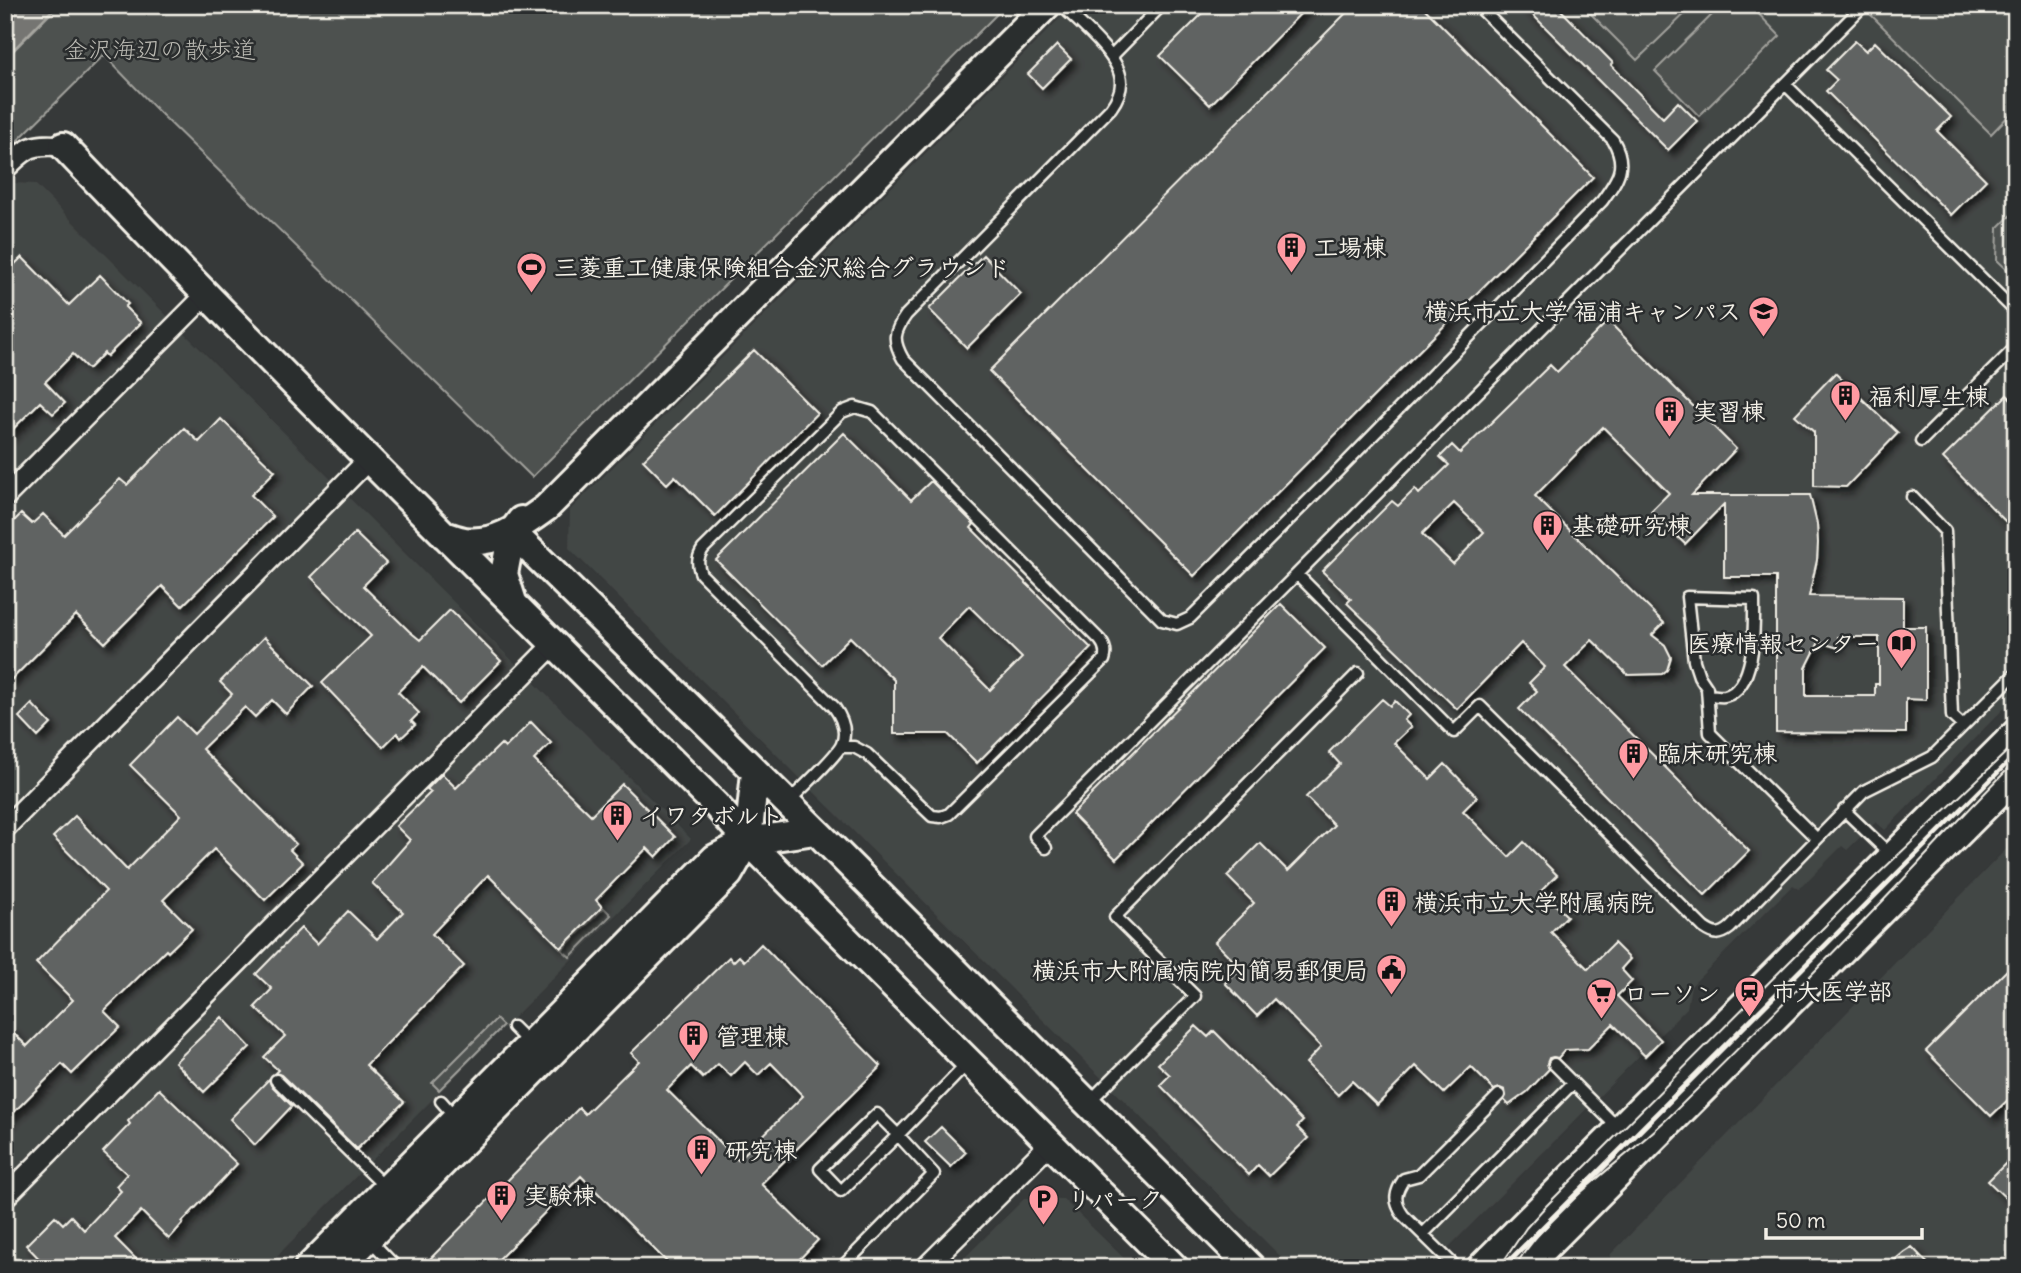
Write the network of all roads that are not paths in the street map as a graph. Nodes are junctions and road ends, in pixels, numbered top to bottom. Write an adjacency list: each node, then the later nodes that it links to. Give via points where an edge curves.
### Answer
1 (1028, 5): 18 (street, via 537,498)
2 (1047, 5): 18 (street, via 546,508)
3 (1061, 5): 7 (lane)
4 (1162, 5): 7 (lane)
5 (1477, 5): 7 (lane, via 1613,139 1622,167 1614,184 1338,471 1190,618 1177,624 1162,620 896,348 895,336 905,315 1111,108 1121,83)
6 (1864, 5): 8 (lane)
7 (1111, 57)
8 (1786, 85): 12 (lane); 20 (lane)
9 (63, 146): 10 (street, via 40,144 21,153); 11 (street)
10 (5, 169)
11 (205, 296): 15 (street); 16 (street)
12 (2016, 312)
13 (2016, 347): 14 (lane)
14 (1921, 441)
15 (368, 460): 19 (street); 33 (street)
16 (5, 497)
17 (1912, 497): 26 (lane, via 1945,531 1952,716)
18 (512, 532): 19 (street, via 466,541); 21 (street, via 504,574); 29 (street)
19 (444, 535): 21 (street)
20 (1297, 574): 35 (lane, via 1454,732 1480,706 1710,933 1730,928); 37 (lane, via 1035,836)
21 (513, 603): 22 (street)
22 (554, 644): 36 (street); 49 (street)
23 (1358, 673): 44 (lane, via 1115,917 1195,996)
24 (2016, 673): 26 (lane)
25 (1708, 695): 25 (lane, via 1693,662 1686,597 1754,598 1746,678 1725,696); 35 (lane, via 1710,733)
26 (1963, 726): 32 (lane, via 1932,757 1864,791)
27 (2016, 733): 38 (street)
28 (842, 747): 28 (lane, via 842,717 701,574 697,560 842,412 855,407 872,412 1100,640 1105,655 941,817 932,816 867,754); 31 (lane)
29 (755, 772): 31 (street); 36 (street)
30 (2016, 776): 61 (street)
31 (787, 803): 34 (street)
32 (1844, 810): 35 (lane); 38 (lane)
33 (5, 828)
34 (815, 831): 36 (street); 44 (street)
35 (1816, 839)
36 (748, 842): 39 (street); 48 (street, via 715,858 522,1036 449,1110); 51 (street, via 729,874)
37 (1046, 848)
38 (1892, 856): 45 (street)
39 (970, 1061): 46 (lane); 47 (street)
40 (1554, 1064): 42 (lane)
41 (276, 1080): 48 (lane)
42 (1573, 1083): 45 (lane); 50 (lane)
43 (1499, 1095): 50 (lane, via 1419,1175 1404,1179 1398,1188 1397,1206)
44 (1088, 1104): 58 (street)
45 (1619, 1129): 60 (street)
46 (898, 1135): 46 (lane, via 841,1191 820,1170 877,1114); 55 (lane, via 934,1174)
47 (1051, 1143): 56 (street); 57 (street)
48 (386, 1189): 52 (street)
49 (5, 1197)
50 (1423, 1234): 59 (lane)
51 (368, 1238): 53 (street); 54 (lane)
52 (307, 1268)
53 (339, 1268)
54 (397, 1268)
55 (841, 1268)
56 (925, 1268)
57 (1175, 1268)
58 (1252, 1268)
59 (1457, 1268)
60 (1480, 1268)
61 (1525, 1268)

